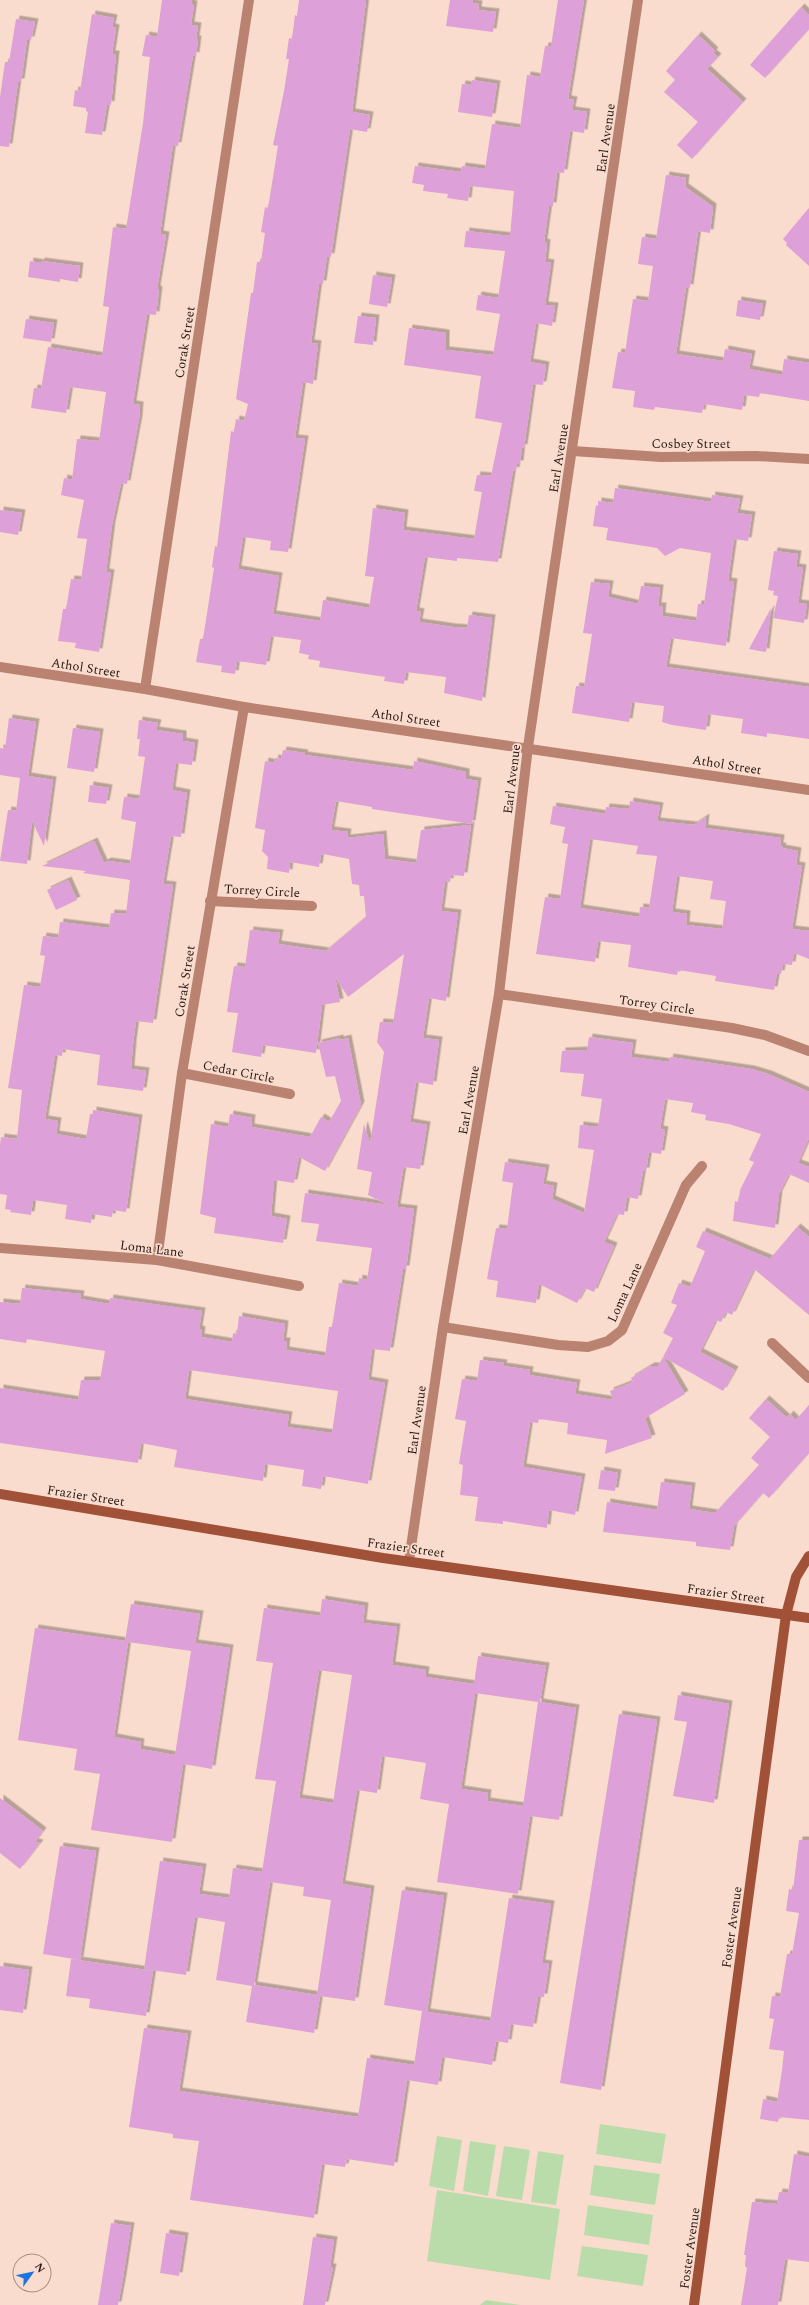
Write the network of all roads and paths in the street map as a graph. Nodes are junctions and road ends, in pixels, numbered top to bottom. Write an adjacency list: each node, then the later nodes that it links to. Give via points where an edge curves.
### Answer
1 (249, 0): 6 (street, Corak Street)
2 (638, 0): 3 (street, Earl Avenue)
3 (573, 451): 4 (street, Cosbey Street, via 661,457 756,456); 8 (street, Earl Avenue)
4 (809, 459)
5 (0, 667): 6 (street, Athol Street)
6 (145, 689): 7 (street, Athol Street)
7 (244, 707): 8 (street, Athol Street); 10 (street, Corak Street)
8 (528, 747): 9 (street, Athol Street); 12 (street, Earl Avenue)
9 (809, 790)
10 (210, 901): 11 (street, Torrey Circle); 14 (street, Corak Street)
11 (312, 906)
12 (499, 994): 13 (street, Torrey Circle, via 732,1028 765,1035); 20 (street, Earl Avenue)
13 (809, 1050)
14 (182, 1073): 15 (street, Cedar Circle); 18 (street, Corak Street)
15 (290, 1094)
16 (702, 1166): 20 (street, Loma Lane, via 686,1185 622,1330 608,1341 588,1347 558,1345)
17 (0, 1248): 18 (street, Loma Lane)
18 (157, 1260): 19 (street, Loma Lane)
19 (299, 1286)
20 (443, 1327): 25 (street, Earl Avenue)
21 (772, 1343): 22 (street)
22 (809, 1378)
23 (0, 1494): 25 (street, Frazier Street)
24 (809, 1556): 26 (street, Foster Avenue, via 796,1577)
25 (409, 1561): 26 (street, Frazier Street)
26 (786, 1615): 27 (street, Frazier Street); 28 (street, Foster Avenue)
27 (809, 1618)
28 (694, 2305)

